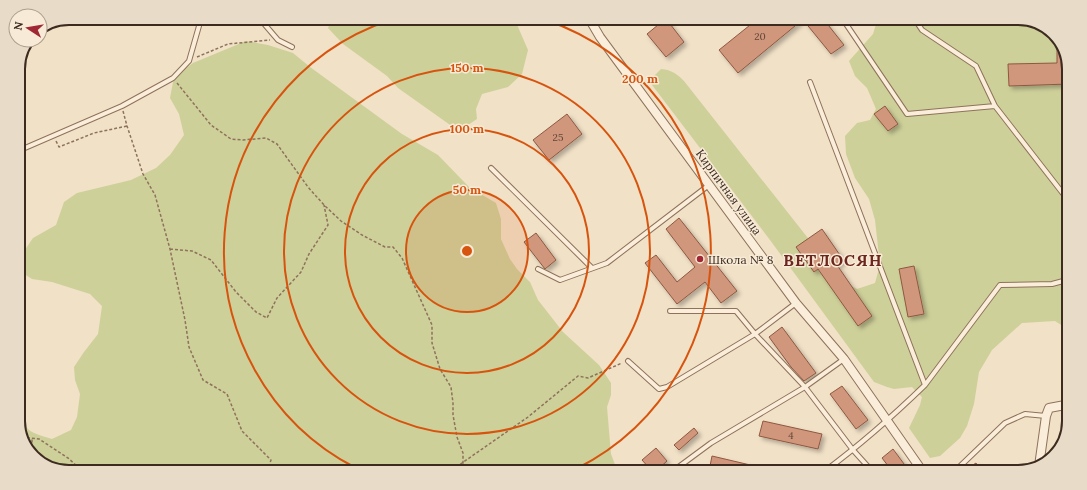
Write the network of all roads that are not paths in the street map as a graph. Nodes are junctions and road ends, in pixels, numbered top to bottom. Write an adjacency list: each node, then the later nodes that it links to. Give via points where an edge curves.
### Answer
1 (199, 25): 9 (lane, via 189,61 173,78 122,106)
2 (265, 25): 6 (lane, via 278,40)
3 (593, 25): 11 (street, Кирпичная улица)
4 (847, 25): 8 (lane, via 907,114)
5 (918, 25): 8 (lane, via 976,66)
6 (292, 47)
7 (810, 82): 21 (lane)
8 (995, 106): 12 (lane)
9 (25, 148)
10 (491, 168): 13 (lane)
11 (709, 185): 13 (lane, via 607,263); 16 (street, Кирпичная улица)
12 (1062, 192)
13 (592, 268): 14 (lane, via 560,280)
14 (538, 269)
15 (1062, 281): 21 (lane, via 1052,284 1000,285)
16 (796, 303): 18 (lane); 19 (street, Кирпичная улица)
17 (670, 311): 18 (lane, via 736,311)
18 (755, 334): 20 (lane, via 667,387 659,389); 22 (lane)
19 (844, 359): 22 (lane); 25 (street, Кирпичная улица)
20 (628, 361)
21 (925, 385): 25 (lane)
22 (805, 387): 26 (lane); 28 (lane, via 711,442)
23 (1062, 406): 24 (street, via 1050,408)
24 (1046, 416): 27 (street); 32 (lane, via 1026,414 1005,423)
25 (888, 421): 26 (lane); 31 (street, Кирпичная улица)
26 (853, 450): 29 (lane); 30 (lane)
27 (1040, 459)
28 (681, 465)
29 (833, 465)
30 (867, 465)
31 (918, 465)
32 (961, 465)

